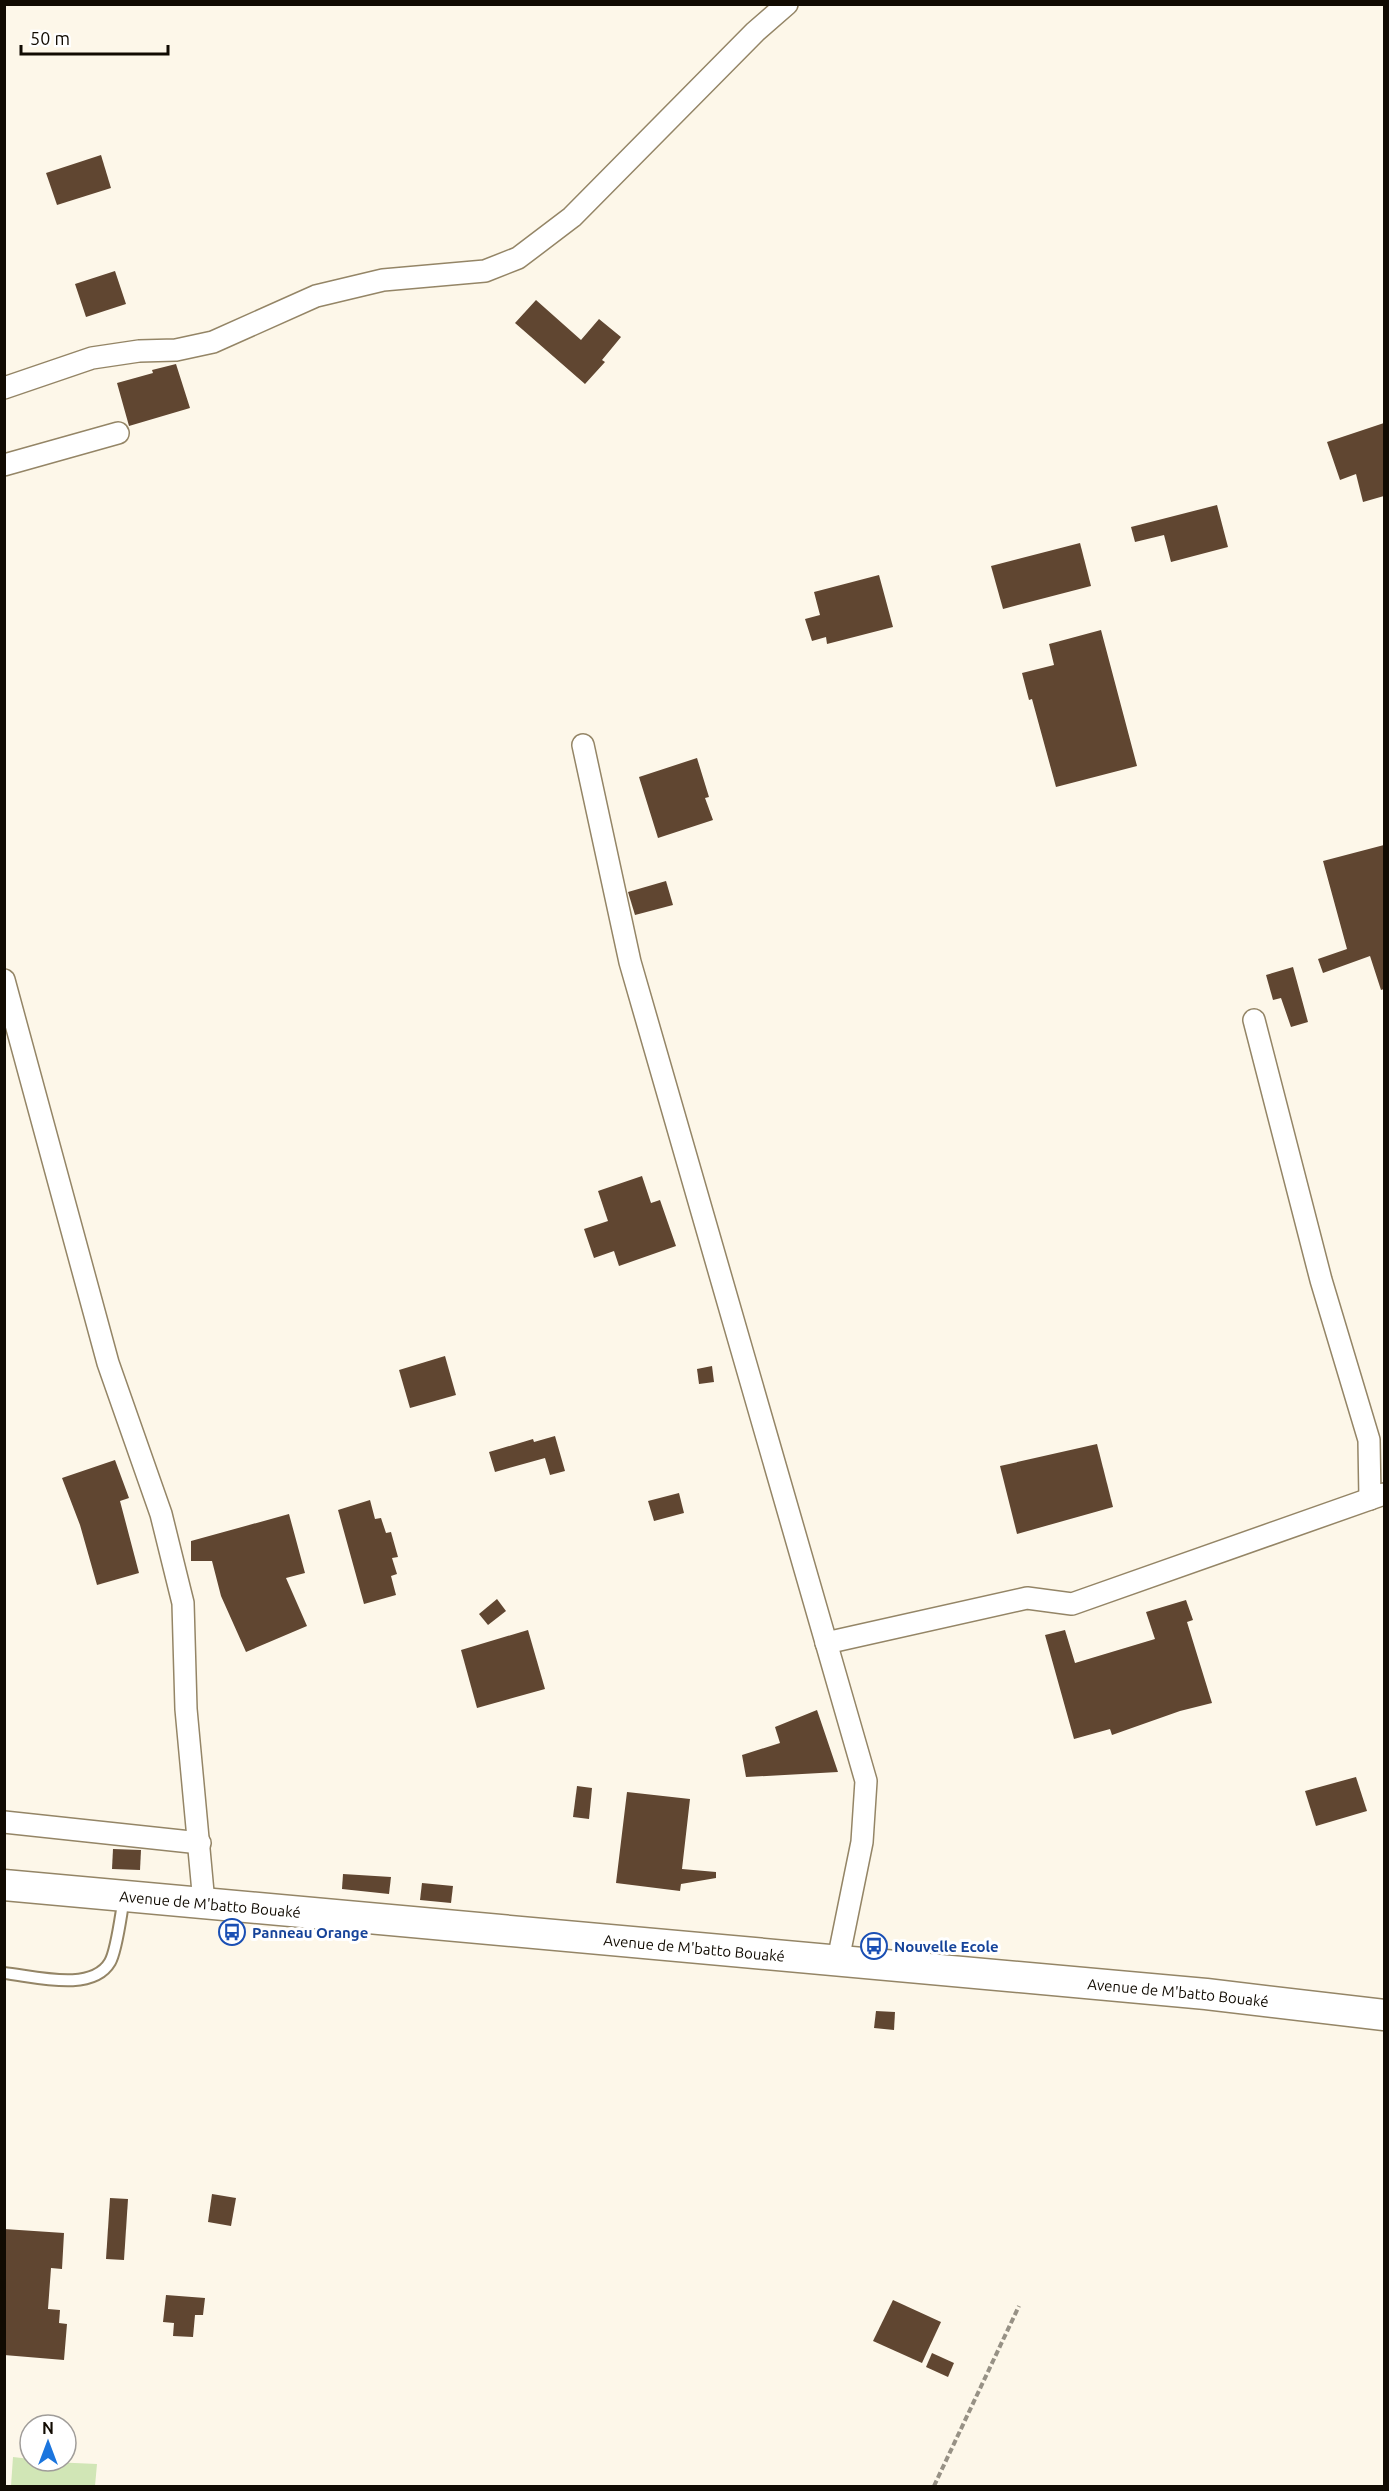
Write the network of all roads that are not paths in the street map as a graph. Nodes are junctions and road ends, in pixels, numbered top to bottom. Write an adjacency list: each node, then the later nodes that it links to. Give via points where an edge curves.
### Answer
1 (787, 4): 2 (street, via 572,217 518,258 485,271 383,280 316,296 213,342 176,350 92,358)
2 (4, 388)
3 (118, 433): 4 (street)
4 (4, 465)
5 (583, 745): 9 (street, via 630,962)
6 (4, 980): 11 (street, via 108,1363 161,1514 183,1604 186,1709)
7 (1254, 1020): 8 (street, via 1321,1280 1369,1440)
8 (1377, 1497): 9 (street, via 1072,1604 1027,1598)
9 (826, 1642): 15 (street, via 866,1781 862,1842)
10 (4, 1822): 11 (street)
11 (200, 1843): 14 (street)
12 (4, 1885): 13 (street, Avenue de M'batto Bouaké)
13 (124, 1898): 14 (street, Avenue de M'batto Bouaké); 16 (lane, via 111,1961 98,1975 77,1981)
14 (204, 1902): 15 (street, Avenue de M'batto Bouaké)
15 (838, 1960): 17 (street, Avenue de M'batto Bouaké)
16 (4, 1973)
17 (1384, 2015)

